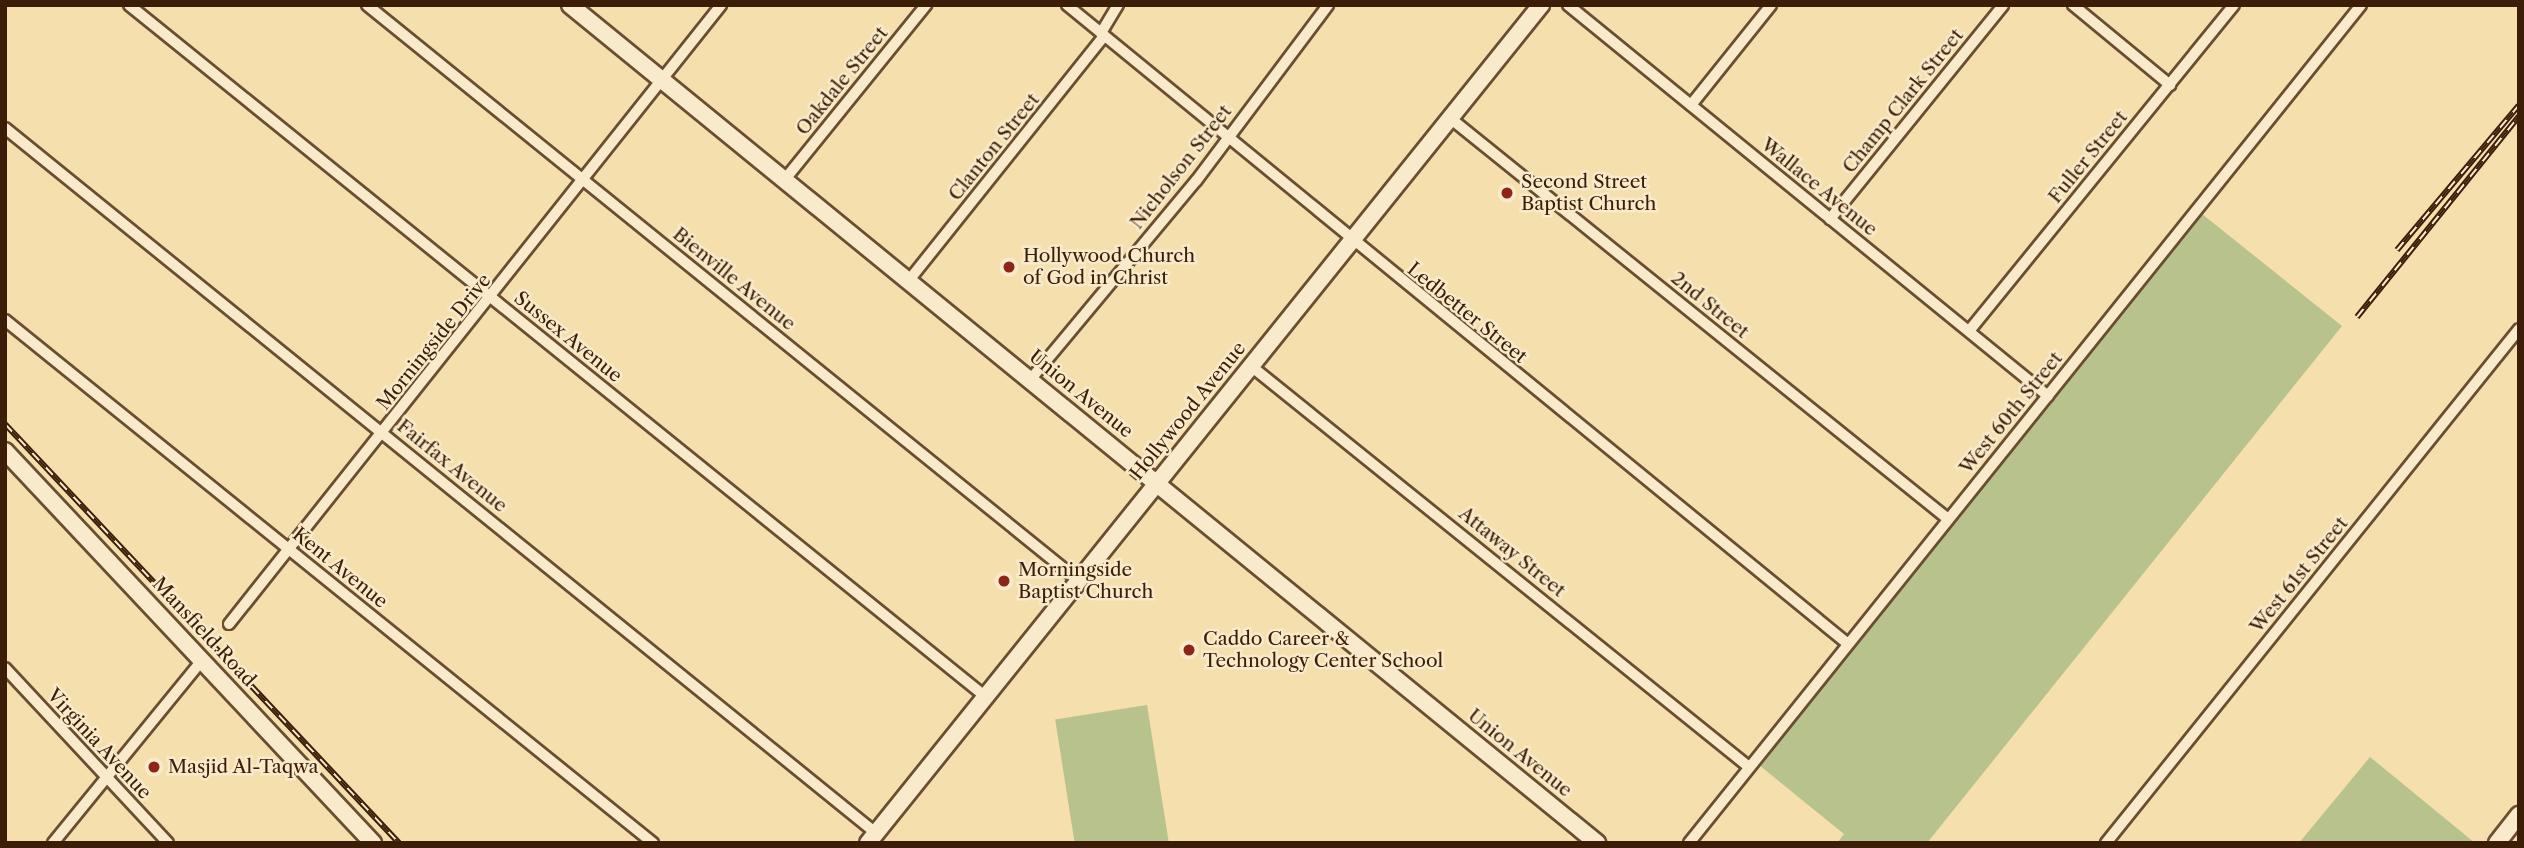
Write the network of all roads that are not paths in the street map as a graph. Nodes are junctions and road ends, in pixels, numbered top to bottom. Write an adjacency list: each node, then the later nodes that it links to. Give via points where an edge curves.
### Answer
1 (129, 5): 28 (street, Sussex Avenue)
2 (367, 5): 24 (street, Bienville Avenue)
3 (570, 5): 17 (main road, Union Avenue)
4 (720, 5): 17 (street, Morningside Drive)
5 (926, 5): 23 (street, Oakdale Street)
6 (1066, 5): 16 (street, Ledbetter Street)
7 (1118, 5): 16 (street, Clanton Street)
8 (1328, 5): 22 (street, Nicholson Street)
9 (1541, 5): 20 (main road, Hollywood Avenue)
10 (1568, 5): 19 (street, Wallace Avenue)
11 (1771, 5): 19 (street)
12 (2003, 5): 25 (street, Champ Clark Street)
13 (2073, 5): 18 (street)
14 (2234, 5): 18 (street, Fuller Street)
15 (2361, 5): 34 (street, West 60th Street)
16 (1103, 35): 22 (street, Ledbetter Street); 27 (street, Clanton Street)
17 (664, 79): 23 (main road, Union Avenue); 24 (street, Morningside Drive)
18 (2170, 85): 31 (street, Fuller Street)
19 (1691, 105): 25 (street, Wallace Avenue)
20 (1450, 118): 26 (main road, Hollywood Avenue); 38 (street, 2nd Street)
21 (5, 128): 35 (street, Fairfax Avenue)
22 (1227, 135): 26 (street, Ledbetter Street); 33 (street, Nicholson Street)
23 (786, 178): 27 (main road, Union Avenue)
24 (585, 181): 28 (street, Morningside Drive); 40 (street, Bienville Avenue)
25 (1830, 219): 31 (street, Wallace Avenue)
26 (1351, 242): 32 (main road, Hollywood Avenue); 42 (street, Ledbetter Street)
27 (910, 279): 33 (main road, Union Avenue)
28 (492, 298): 35 (street, Morningside Drive); 45 (street, Sussex Avenue)
29 (5, 320): 39 (street, Kent Avenue)
30 (2519, 329): 56 (street, West 61st Street)
31 (1969, 331): 34 (street, Wallace Avenue)
32 (1251, 366): 37 (main road, Hollywood Avenue); 46 (street, Attaway Street)
33 (1030, 380): 37 (main road, Union Avenue)
34 (2048, 396): 38 (street, West 60th Street)
35 (383, 432): 39 (street, Morningside Drive); 49 (street, Fairfax Avenue)
36 (5, 450): 43 (main road, Mansfield Road)
37 (1157, 484): 40 (main road, Hollywood Avenue); 54 (main road, Union Avenue)
38 (1948, 519): 42 (street, West 60th Street)
39 (289, 549): 41 (street, Morningside Drive); 53 (street, Kent Avenue)
40 (1079, 581): 45 (main road, Hollywood Avenue)
41 (229, 624)
42 (1848, 644): 46 (street, West 60th Street)
43 (202, 660): 47 (street); 52 (main road, Mansfield Road)
44 (5, 668): 47 (street, Virginia Avenue)
45 (986, 697): 49 (main road, Hollywood Avenue)
46 (1749, 767): 55 (street, West 60th Street)
47 (106, 777): 50 (street); 51 (street, Virginia Avenue)
48 (2519, 815): 57 (main road)
49 (872, 838)
50 (53, 843)
51 (168, 843)
52 (373, 843)
53 (653, 843)
54 (1598, 843)
55 (1689, 843)
56 (2106, 843)
57 (2497, 843)

